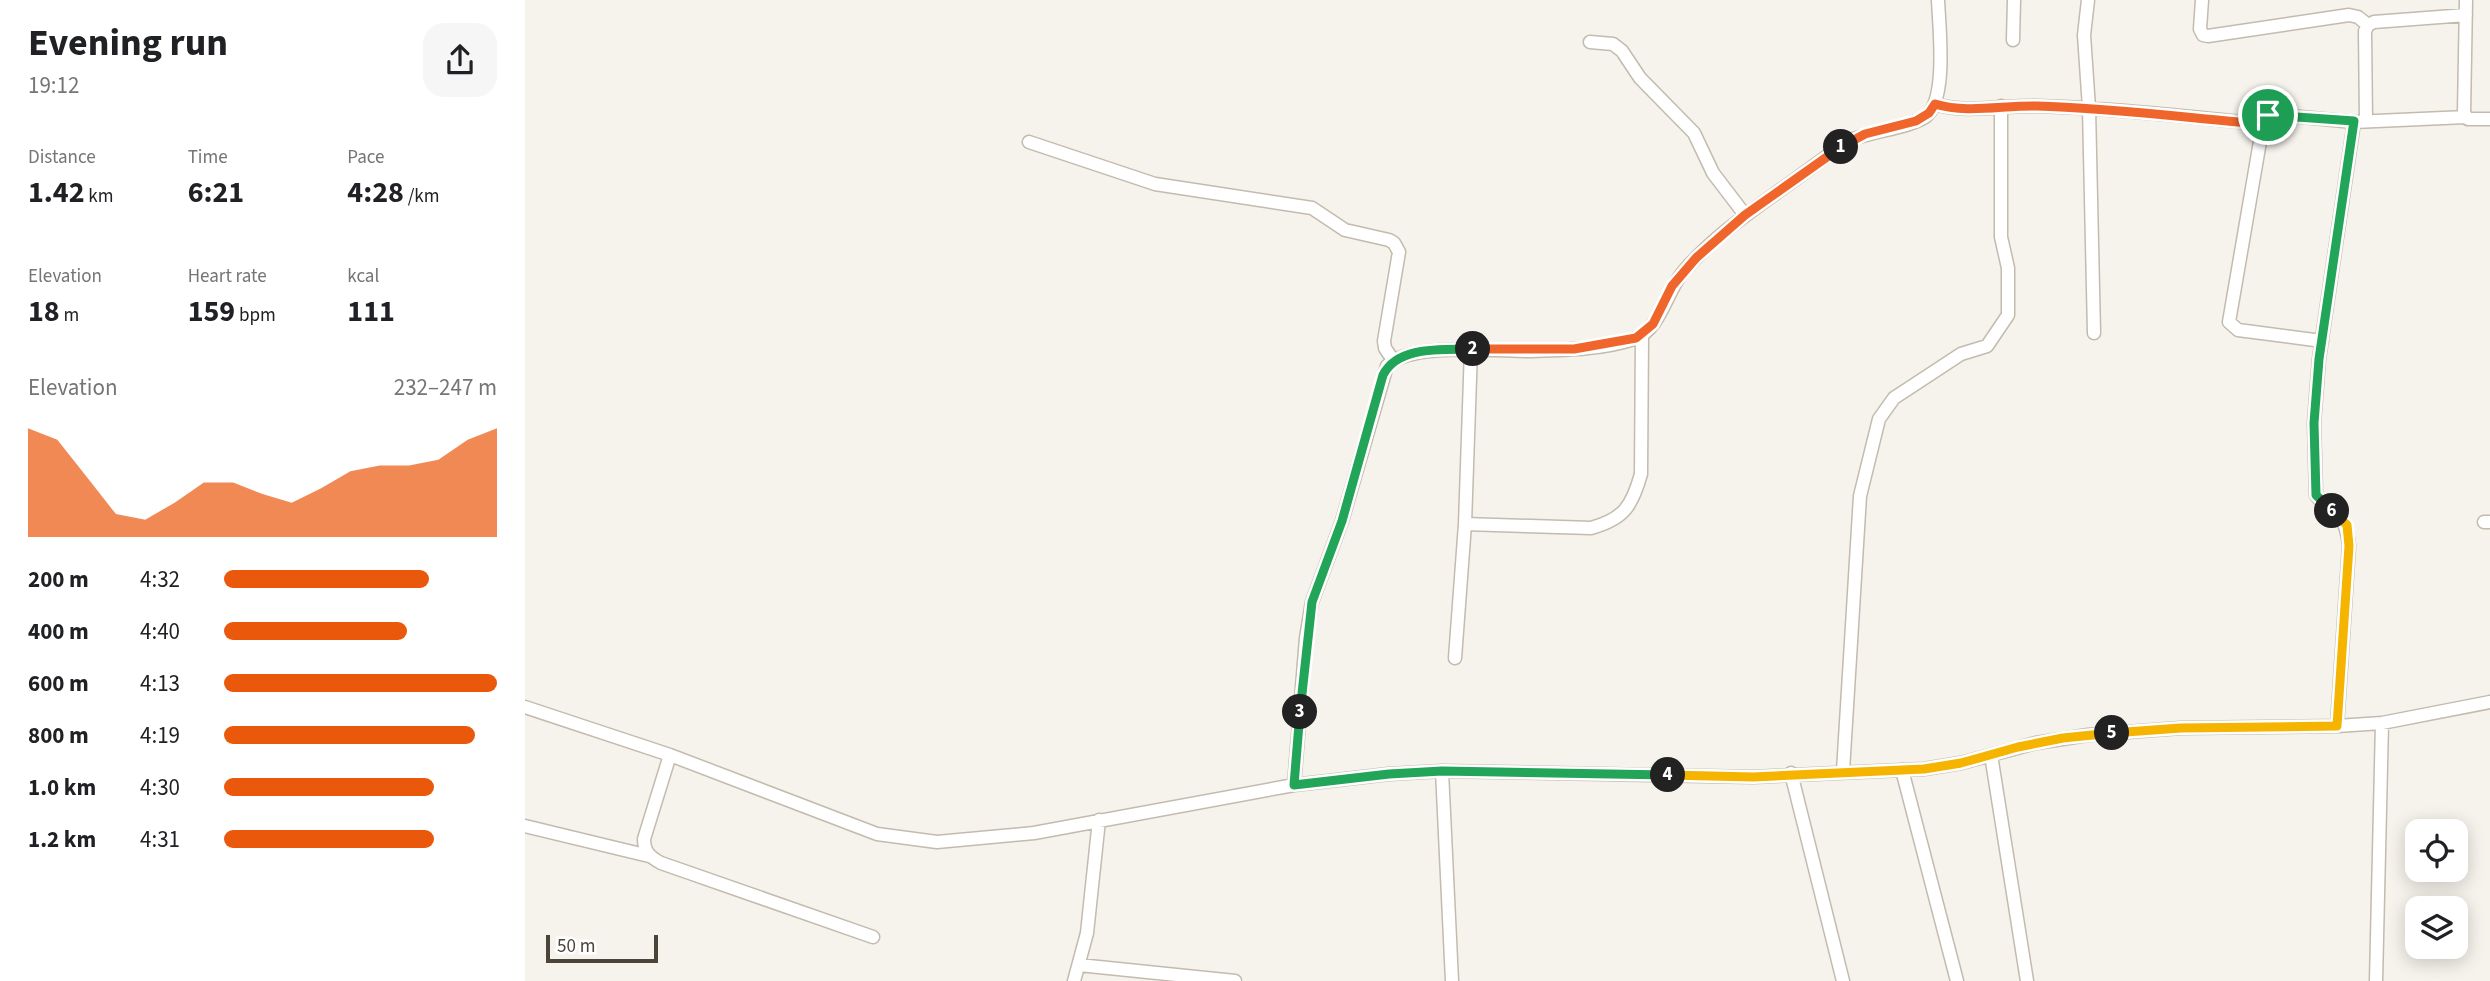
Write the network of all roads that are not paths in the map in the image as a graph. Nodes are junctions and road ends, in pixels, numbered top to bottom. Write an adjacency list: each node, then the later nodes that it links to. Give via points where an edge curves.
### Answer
1 (1938, 0): 10 (street)
2 (2014, 0): 8 (street)
3 (2088, 0): 12 (street, via 2084,35)
4 (2202, 0): 7 (street, via 2200,29 2208,36 2349,15)
5 (2466, 0): 6 (street)
6 (2466, 15): 7 (street); 13 (street)
7 (2368, 24): 15 (street)
8 (2013, 40)
9 (1590, 42): 18 (street, via 1613,44 1622,51 1640,78 1694,133 1713,173)
10 (1935, 104): 11 (street, via 1950,108); 18 (street, via 1916,121 1851,140)
11 (2001, 106): 12 (street); 34 (street, via 2001,237 2008,268 2008,314 1987,346 1961,354 1894,398 1879,419 1860,496)
12 (2089, 108): 16 (street); 19 (street)
13 (2466, 117): 14 (street); 15 (street)
14 (2490, 119)
15 (2360, 121): 16 (street, via 2271,114); 21 (street)
16 (2263, 124): 21 (street, via 2229,322 2238,330)
17 (1030, 142): 23 (street, via 1155,184 1312,208 1345,230 1389,240 1399,253 1384,341)
18 (1745, 215): 20 (street, via 1682,272 1653,324)
19 (2094, 333)
20 (1642, 334): 22 (street, via 1574,349); 24 (street, via 1641,474 1635,496 1624,512 1610,523 1591,528)
21 (2322, 341): 29 (street, via 2314,423 2316,495 2347,525 2349,546)
22 (1471, 349): 23 (street, via 1413,353); 24 (street)
23 (1393, 360): 36 (street, via 1383,375 1342,521 1312,602)
24 (1465, 524): 25 (street)
25 (1455, 658)
26 (2490, 702): 28 (street)
27 (525, 707): 30 (street)
28 (2382, 723): 29 (street); 48 (street)
29 (2337, 726): 31 (street, via 2181,728 2088,735)
30 (670, 755): 37 (street, via 877,834 908,839 937,842 1034,833); 39 (street, via 644,839)
31 (1991, 755): 32 (street); 47 (street)
32 (1902, 770): 34 (street); 46 (street)
33 (1442, 771): 35 (street, via 1731,777); 36 (street); 44 (street)
34 (1843, 771): 35 (street)
35 (1791, 774): 45 (street)
36 (1294, 785): 37 (street)
37 (1099, 820): 41 (street, via 1087,933)
38 (525, 827): 39 (street)
39 (649, 856): 40 (street)
40 (873, 937)
41 (1079, 965): 42 (street); 43 (street)
42 (1074, 981)
43 (1235, 981)
44 (1452, 981)
45 (1843, 981)
46 (1957, 981)
47 (2027, 981)
48 (2376, 981)

